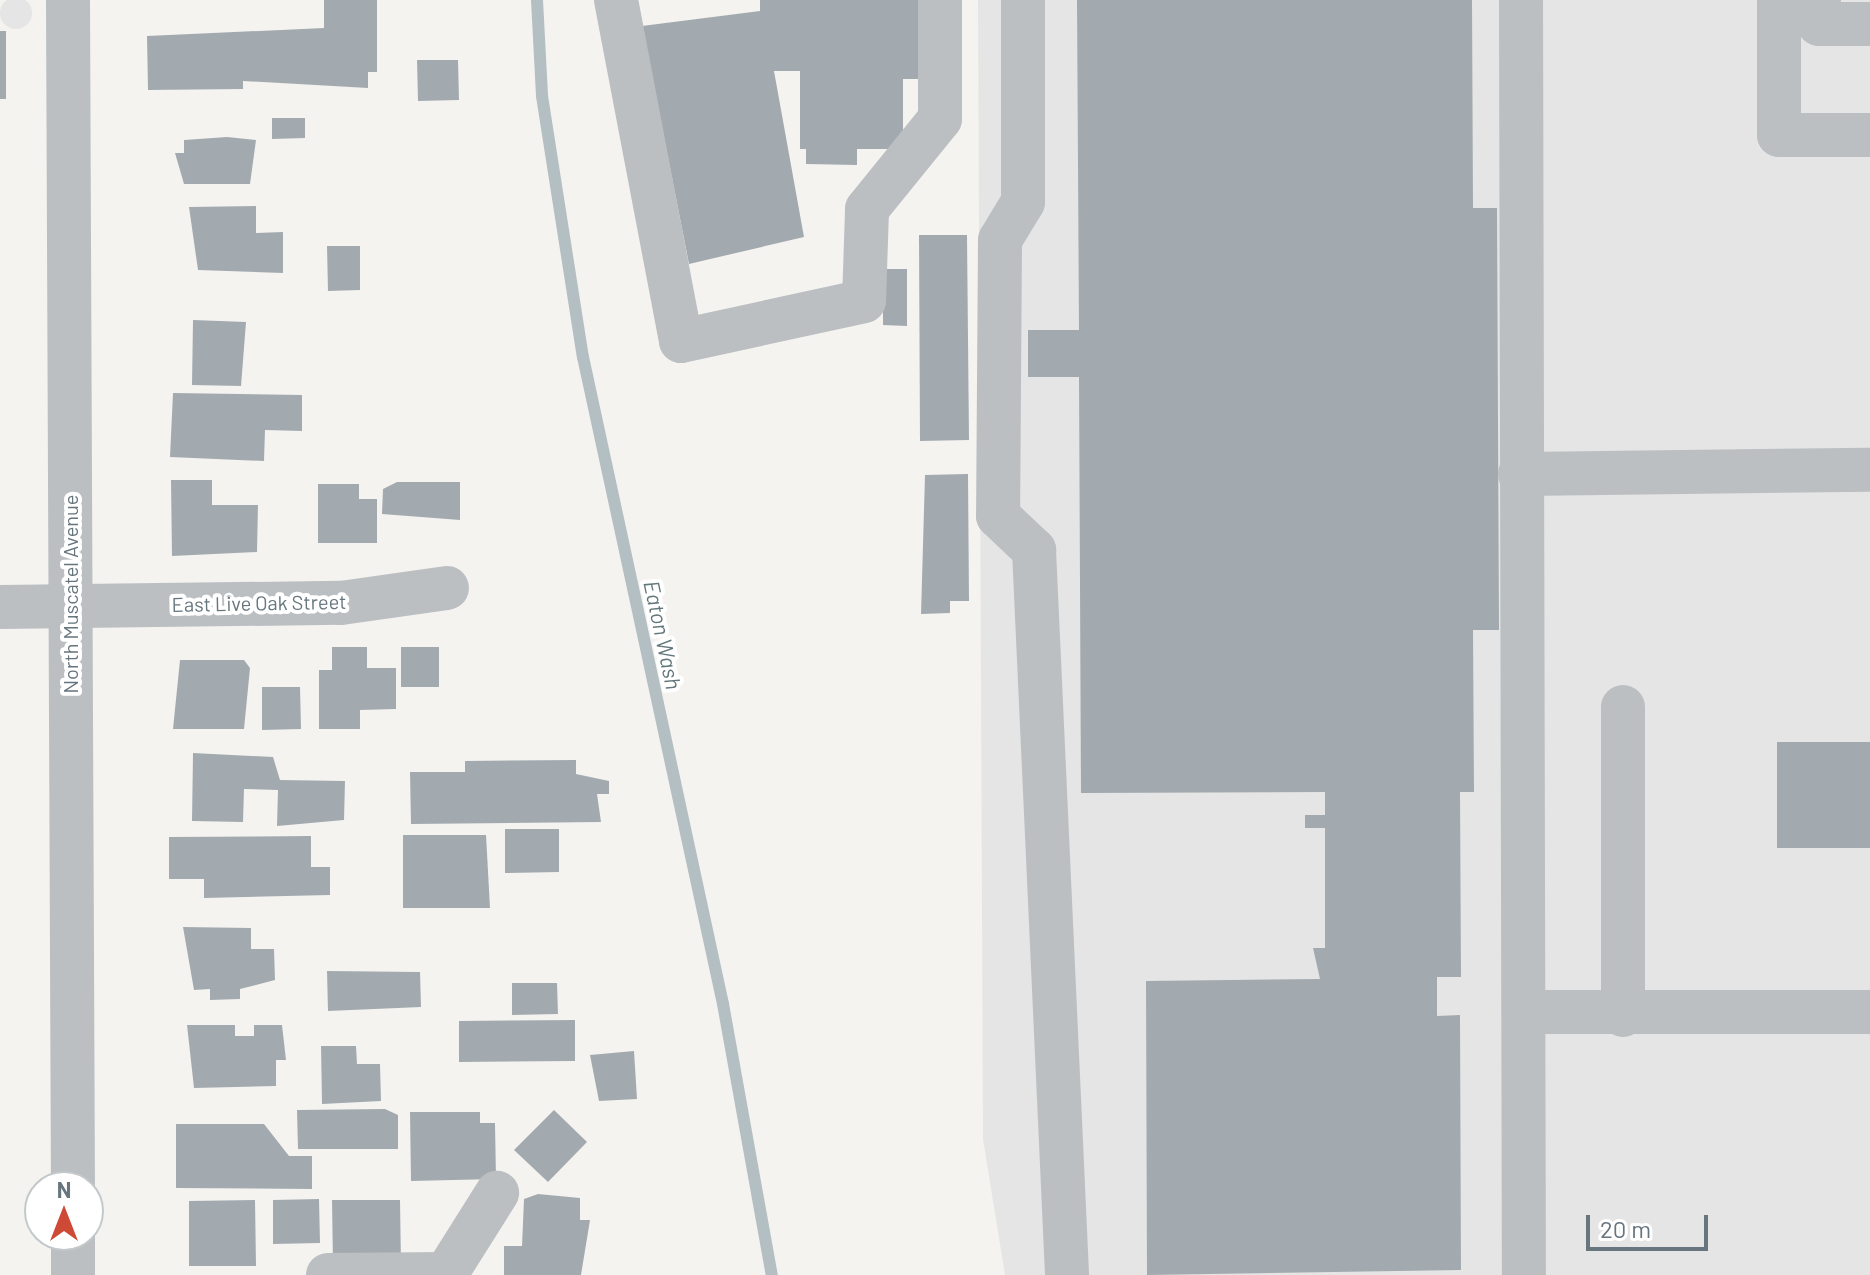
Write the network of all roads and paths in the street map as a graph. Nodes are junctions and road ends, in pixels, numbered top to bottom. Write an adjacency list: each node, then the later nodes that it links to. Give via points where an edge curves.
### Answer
1 (68, 0): 13 (street, North Muscatel Avenue)
2 (616, 0): 3 (street, via 681,341 864,301 867,209 940,119)
3 (940, 0)
4 (1023, 0): 24 (street, via 1023,202 1000,240 998,516 1034,550)
5 (1521, 0): 11 (street)
6 (1779, 0): 9 (street, via 1779,135)
7 (1819, 0): 8 (street, via 1819,24)
8 (1870, 24)
9 (1870, 135)
10 (1870, 470): 11 (street)
11 (1520, 474): 16 (street)
12 (447, 588): 13 (street, East Live Oak Street, via 341,603)
13 (70, 605): 14 (street, East Live Oak Street); 19 (street, North Muscatel Avenue)
14 (0, 607)
15 (1623, 707): 18 (street)
16 (1524, 1012): 18 (street); 25 (street)
17 (1870, 1012): 18 (street)
18 (1623, 1015)
19 (73, 1171)
20 (497, 1193): 23 (street, via 446,1274)
21 (73, 1251): 22 (street)
22 (73, 1275)
23 (328, 1275)
24 (1067, 1275)
25 (1524, 1275)

